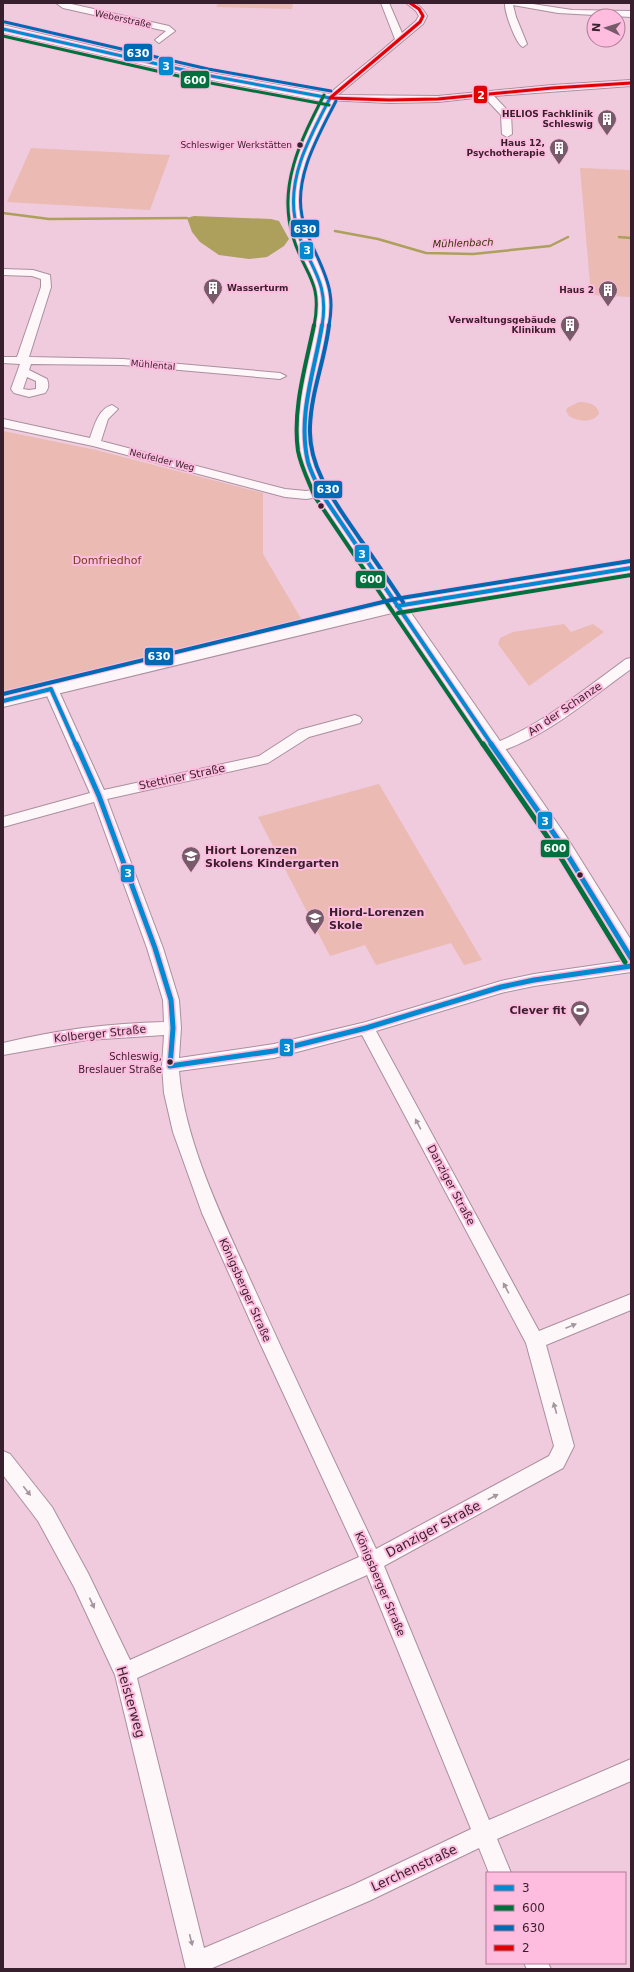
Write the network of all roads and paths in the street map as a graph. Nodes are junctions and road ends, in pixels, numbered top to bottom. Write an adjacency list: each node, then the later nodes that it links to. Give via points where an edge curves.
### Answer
1 (60, 3): 12 (street, Weberstraße, via 169,29 170,31)
2 (386, 3): 8 (street)
3 (410, 3): 9 (street, via 419,9 423,16)
4 (509, 3): 13 (street, via 509,13)
5 (515, 3): 7 (street, via 554,12)
6 (618, 3): 7 (street)
7 (627, 14)
8 (395, 22): 9 (street); 11 (street)
9 (420, 22): 11 (street)
10 (3, 29): 16 (street, via 236,82)
11 (400, 39): 16 (street)
12 (159, 40)
13 (522, 44)
14 (631, 83): 15 (street)
15 (487, 95): 16 (street, via 396,100); 17 (street, via 506,114)
16 (330, 98): 25 (street, via 297,171 293,203 293,215 313,261 324,299 323,318 303,429 308,463)
17 (507, 134)
18 (3, 272): 20 (street, via 32,273 46,277 46,286)
19 (3, 360): 20 (street, Mühlental)
20 (24, 364): 21 (street, Mühlental, via 123,362)
21 (280, 376)
22 (112, 409): 24 (street, via 103,418)
23 (3, 423): 24 (street, Neufelder Weg)
24 (94, 443): 25 (street, Neufelder Weg, via 285,493)
25 (321, 493): 27 (street)
26 (631, 568): 27 (street)
27 (397, 606): 29 (street); 32 (street)
28 (631, 662): 32 (street, An der Schanze, via 555,717 520,739)
29 (51, 689): 30 (street); 33 (street, Königsberger Straße)
30 (3, 701)
31 (354, 720): 33 (street, Stettiner Straße, via 304,734 263,760)
32 (495, 748): 35 (street, via 559,841)
33 (99, 796): 34 (street, Stettiner Straße); 37 (street, Königsberger Straße, via 156,948 171,1000)
34 (3, 822)
35 (631, 958)
36 (631, 966): 38 (street, via 501,987)
37 (173, 1028): 39 (street, Kolberger Straße, via 75,1034); 40 (street, Königsberger Straße)
38 (366, 1028): 40 (street, via 274,1052); 42 (street, Danziger Straße, one-way to 38)
39 (3, 1050)
40 (170, 1066): 44 (street, Königsberger Straße, via 172,1093 182,1132 211,1213)
41 (631, 1302): 42 (street, one-way to 41)
42 (535, 1341): 44 (street, Danziger Straße, one-way to 42, via 556,1462 564,1446)
43 (3, 1460): 45 (street, Heisterweg, one-way to 45, via 45,1514 81,1580)
44 (372, 1562): 45 (street, Danziger Straße); 47 (street, Königsberger Straße)
45 (125, 1673): 49 (street, Heisterweg, one-way to 49)
46 (631, 1770): 47 (street, Lerchenstraße)
47 (484, 1834): 48 (street, Königsberger Straße); 49 (street, Lerchenstraße, via 361,1893)
48 (500, 1872)
49 (198, 1966)

